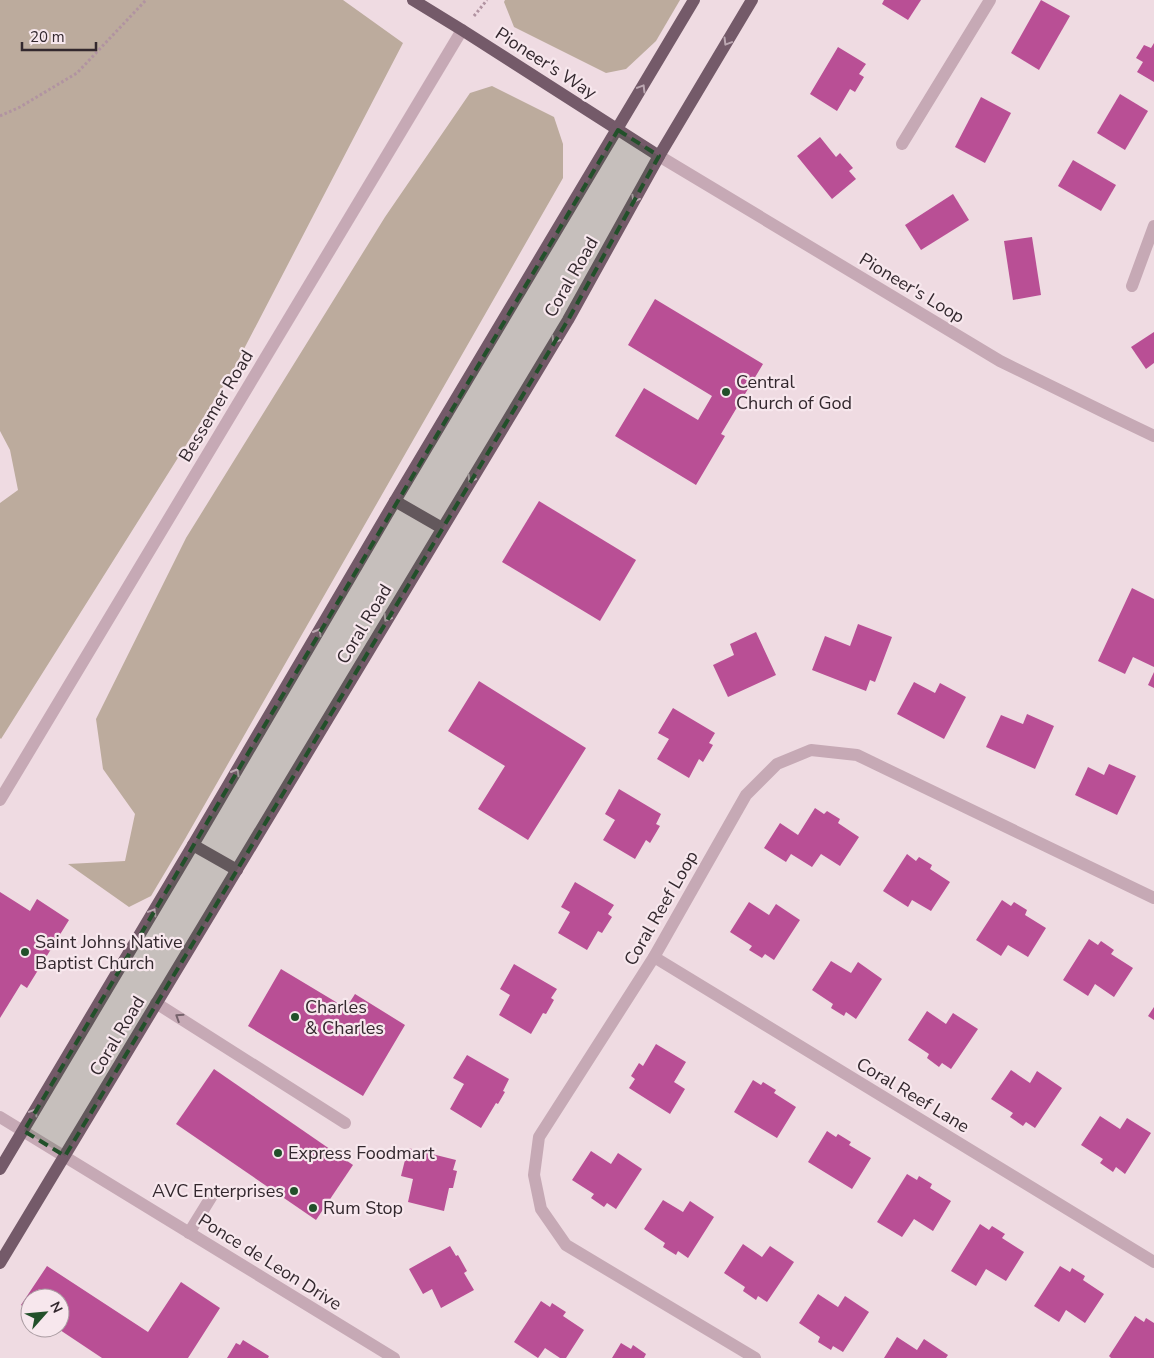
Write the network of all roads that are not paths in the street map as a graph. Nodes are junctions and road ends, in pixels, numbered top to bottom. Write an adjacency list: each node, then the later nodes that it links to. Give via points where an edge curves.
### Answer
1 (413, 0): 5 (main road, Pioneer's Way)
2 (694, 0): 6 (main road, Coral Road, one-way to 2)
3 (752, 0): 8 (main road, Coral Road, one-way to 8)
4 (990, 0): 7 (street)
5 (462, 30): 6 (main road, Pioneer's Way); 14 (street, Bessemer Road)
6 (618, 130): 8 (main road, Pioneer's Way); 12 (main road, Coral Road)
7 (902, 144)
8 (660, 156): 11 (street, Pioneer's Loop, via 1000,361); 13 (main road, Coral Road, one-way to 13, via 568,320)
9 (1154, 226): 10 (street)
10 (1132, 286)
11 (1154, 436)
12 (395, 501): 13 (main road); 15 (main road, Coral Road, one-way to 12)
13 (442, 528): 16 (main road, Coral Road, one-way to 16)
14 (0, 800)
15 (193, 844): 16 (main road); 22 (main road, Coral Road, one-way to 15)
16 (236, 870): 19 (main road, Coral Road)
17 (1154, 898): 18 (street, Coral Reef Loop, via 857,755 811,750 777,764 746,795)
18 (654, 958): 27 (street, Coral Reef Lane); 30 (street, Coral Reef Loop, via 539,1137 534,1175 541,1209 566,1245)
19 (156, 1003): 21 (street, one-way to 19); 23 (main road, Coral Road)
20 (0, 1117): 22 (street, Ponce de Leon Drive)
21 (345, 1123)
22 (24, 1130): 23 (street, Ponce de Leon Drive); 24 (main road, Coral Road)
23 (65, 1156): 26 (street, Ponce de Leon Drive); 28 (main road, Coral Road)
24 (0, 1169)
25 (213, 1194): 26 (street)
26 (189, 1232): 29 (street, Ponce de Leon Drive)
27 (1154, 1262)
28 (0, 1263)
29 (394, 1358)
30 (755, 1358)

